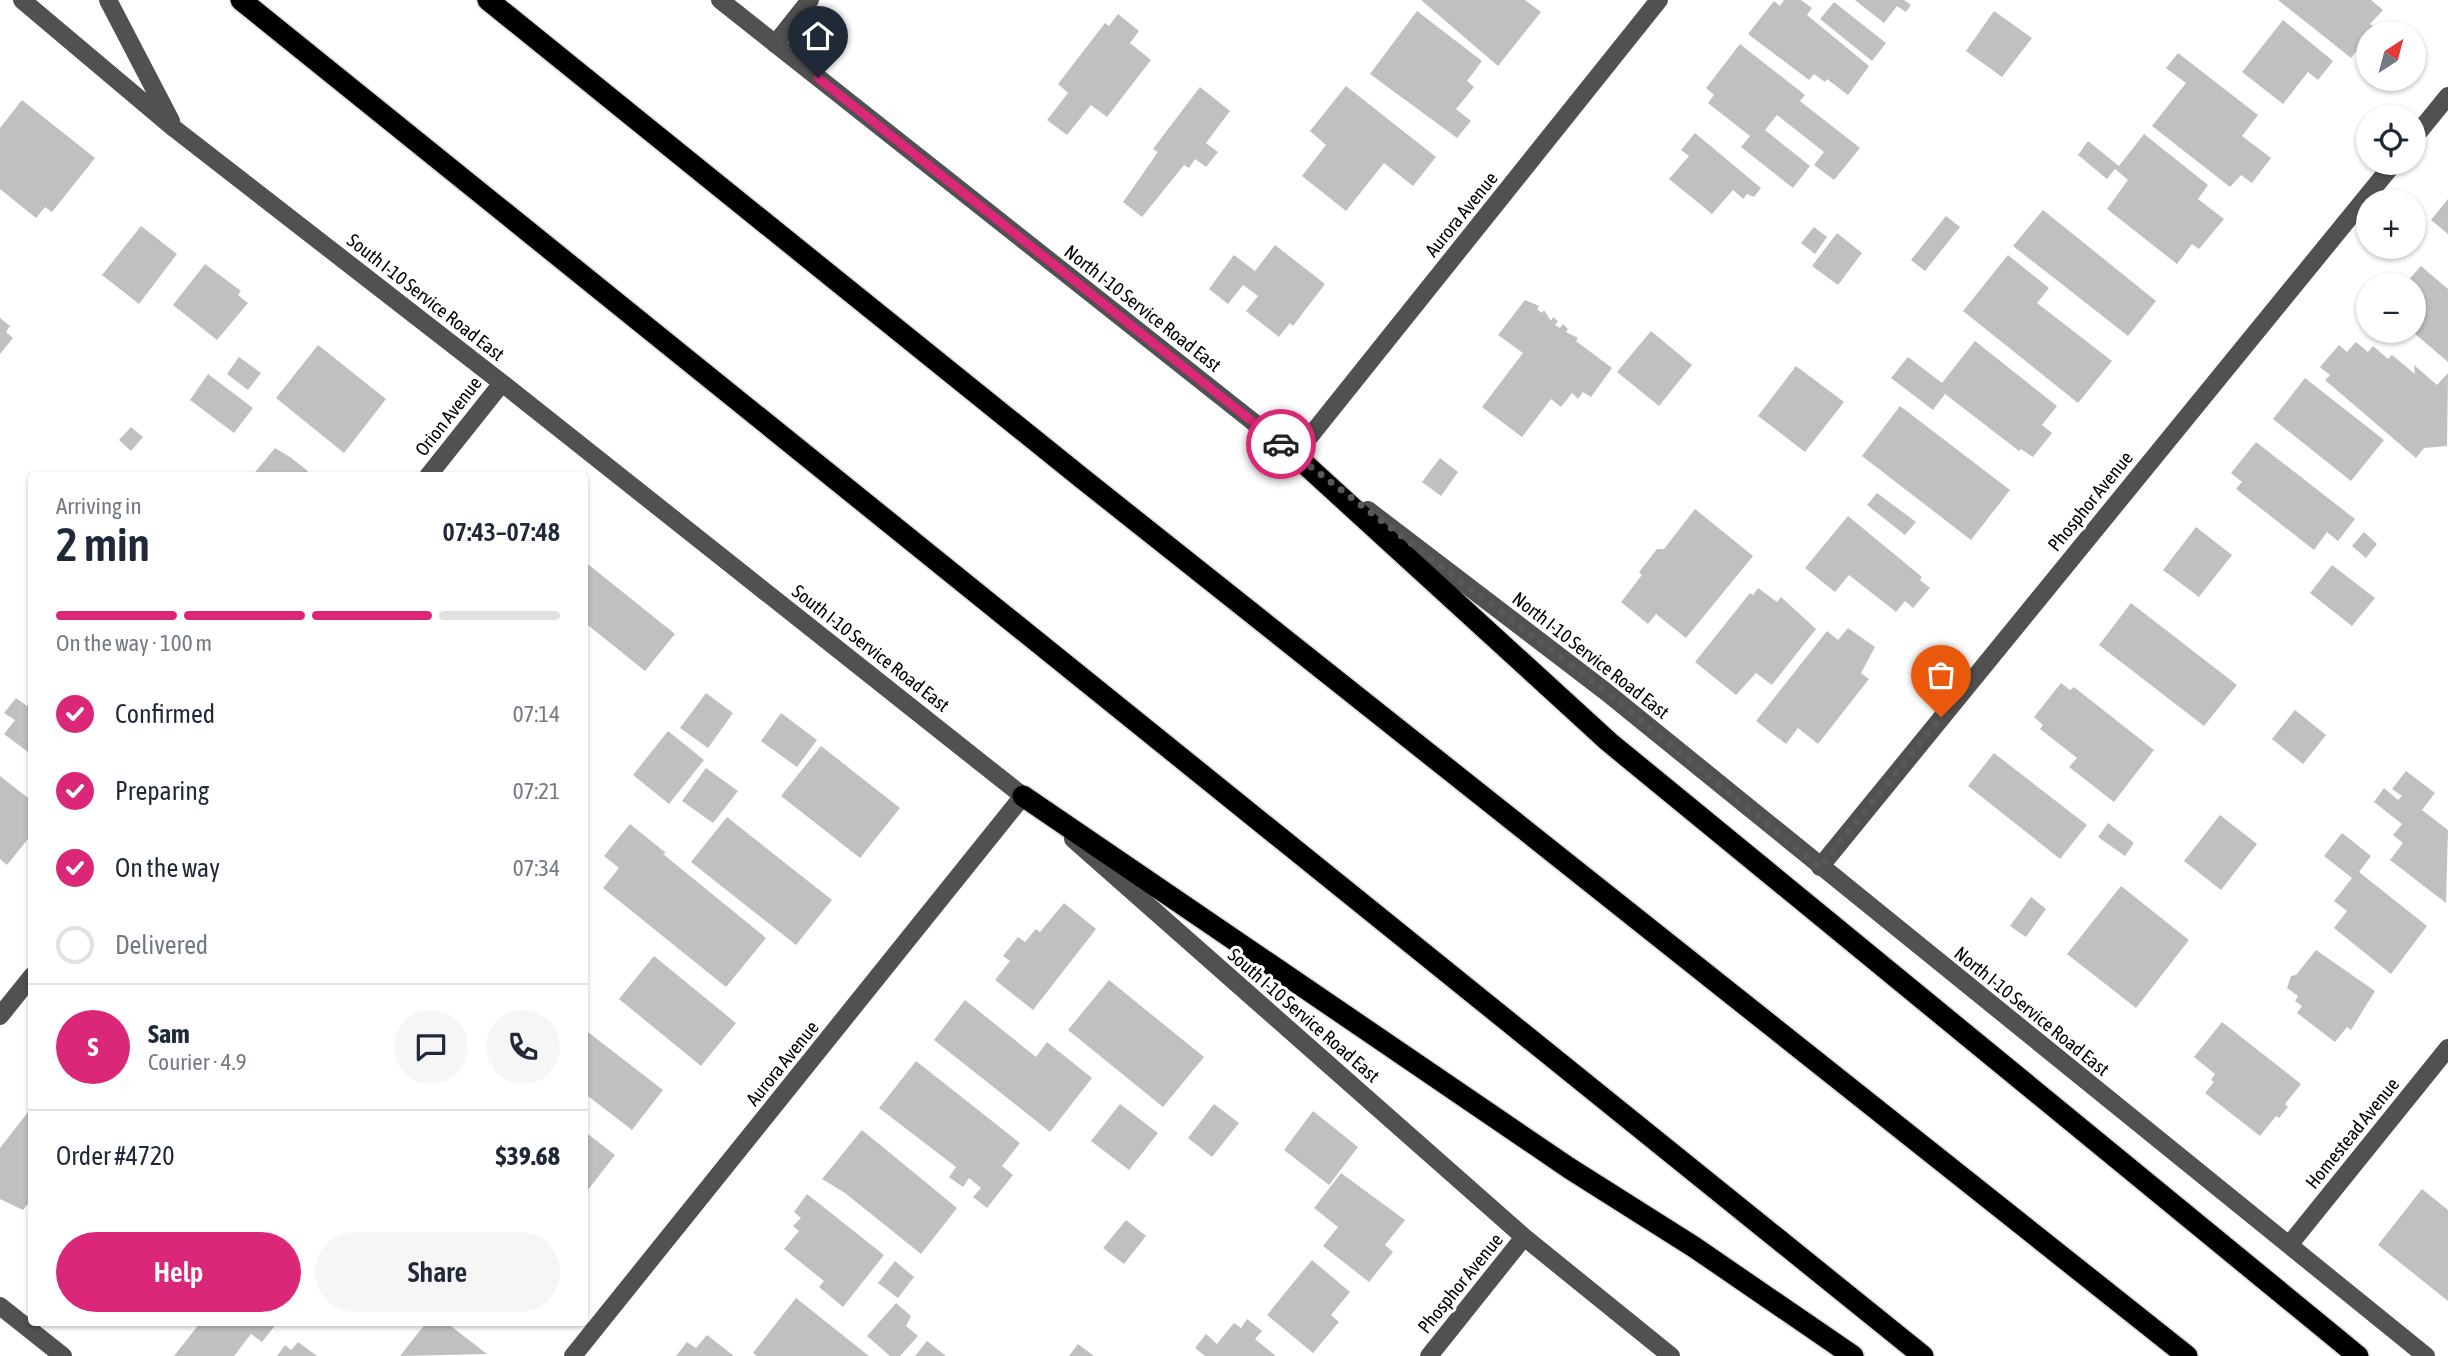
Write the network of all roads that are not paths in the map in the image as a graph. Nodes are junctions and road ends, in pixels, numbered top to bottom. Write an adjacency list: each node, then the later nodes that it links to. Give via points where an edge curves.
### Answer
1 (22, 0): 11 (street, South I-10 Service Road East)
2 (108, 0): 11 (street)
3 (241, 0): 29 (highway)
4 (488, 0): 30 (highway)
5 (720, 0): 8 (street, North I-10 Service Road East)
6 (810, 0): 8 (street)
7 (1660, 0): 14 (street, Aurora Avenue)
8 (775, 44): 14 (street, North I-10 Service Road East)
9 (2448, 96): 10 (street)
10 (2426, 123)
11 (175, 129): 13 (street, South I-10 Service Road East)
12 (2384, 175): 17 (street, Phosphor Avenue)
13 (502, 383): 15 (street, Orion Avenue); 16 (street, South I-10 Service Road East)
14 (1295, 455): 17 (street, North I-10 Service Road East, via 1605,691); 31 (highway, via 1609,742)
15 (431, 472)
16 (1023, 796): 21 (street, South I-10 Service Road East); 25 (street, Aurora Avenue); 28 (highway)
17 (1820, 867): 22 (street, North I-10 Service Road East)
18 (28, 981): 19 (street)
19 (0, 1016)
20 (2448, 1048): 22 (street, Homestead Avenue)
21 (1524, 1237): 26 (street, Phosphor Avenue); 27 (street, South I-10 Service Road East)
22 (2289, 1245): 32 (street, North I-10 Service Road East)
23 (0, 1306): 24 (street)
24 (64, 1356)
25 (573, 1356)
26 (1429, 1356)
27 (1671, 1356)
28 (1853, 1356)
29 (1923, 1356)
30 (2187, 1356)
31 (2358, 1356)
32 (2426, 1356)

